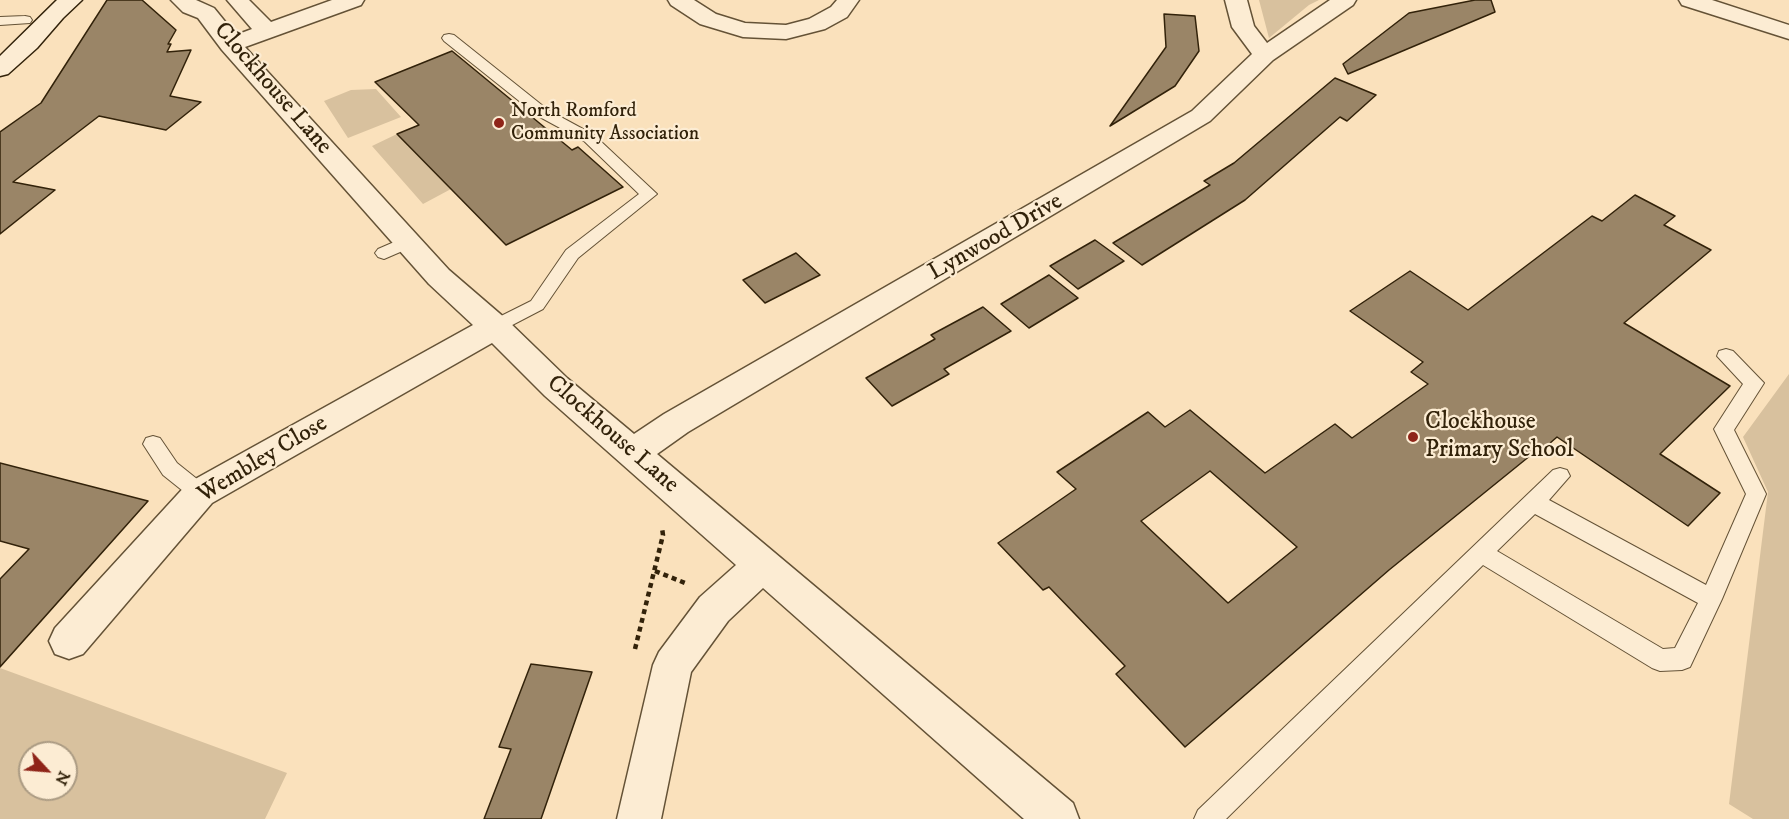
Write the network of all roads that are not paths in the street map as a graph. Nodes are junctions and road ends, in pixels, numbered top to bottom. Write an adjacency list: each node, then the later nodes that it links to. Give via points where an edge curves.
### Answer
1 (42, 0): 12 (street)
2 (71, 0): 21 (street)
3 (238, 0): 15 (street)
4 (353, 0): 15 (street)
5 (679, 0): 6 (street, via 708,19 743,30 786,32 817,24 839,12)
6 (848, 0)
7 (1236, 0): 20 (street, via 1243,27)
8 (1345, 0): 20 (street, Lynwood Drive)
9 (1690, 0): 14 (street)
10 (1735, 0): 14 (street)
11 (198, 4): 18 (street, Clockhouse Lane)
12 (25, 20): 13 (lane); 19 (street)
13 (0, 21)
14 (1763, 24): 16 (street)
15 (267, 32): 18 (street)
16 (1789, 32)
17 (449, 38): 22 (lane, via 543,113 589,138 649,194 572,254 537,305)
18 (230, 45): 22 (street, Clockhouse Lane, via 396,247 439,277)
19 (0, 48)
20 (1265, 55): 25 (street, Lynwood Drive, via 1201,116 676,423)
21 (0, 69)
22 (495, 327): 25 (street, Clockhouse Lane); 27 (street, Wembley Close)
23 (1726, 356): 31 (lane, via 1754,383 1724,429 1756,494)
24 (153, 444): 27 (lane, via 170,469)
25 (632, 453): 30 (street, Clockhouse Lane)
26 (1560, 476): 28 (lane)
27 (200, 493): 32 (street, Wembley Close)
28 (1533, 502): 29 (lane); 31 (lane)
29 (1481, 553): 31 (lane, via 1660,660 1682,659); 35 (lane)
30 (762, 565): 33 (street, via 714,609 672,665); 34 (street, Clockhouse Lane)
31 (1711, 599)
32 (69, 641)
33 (639, 819)
34 (1058, 819)
35 (1207, 819)

